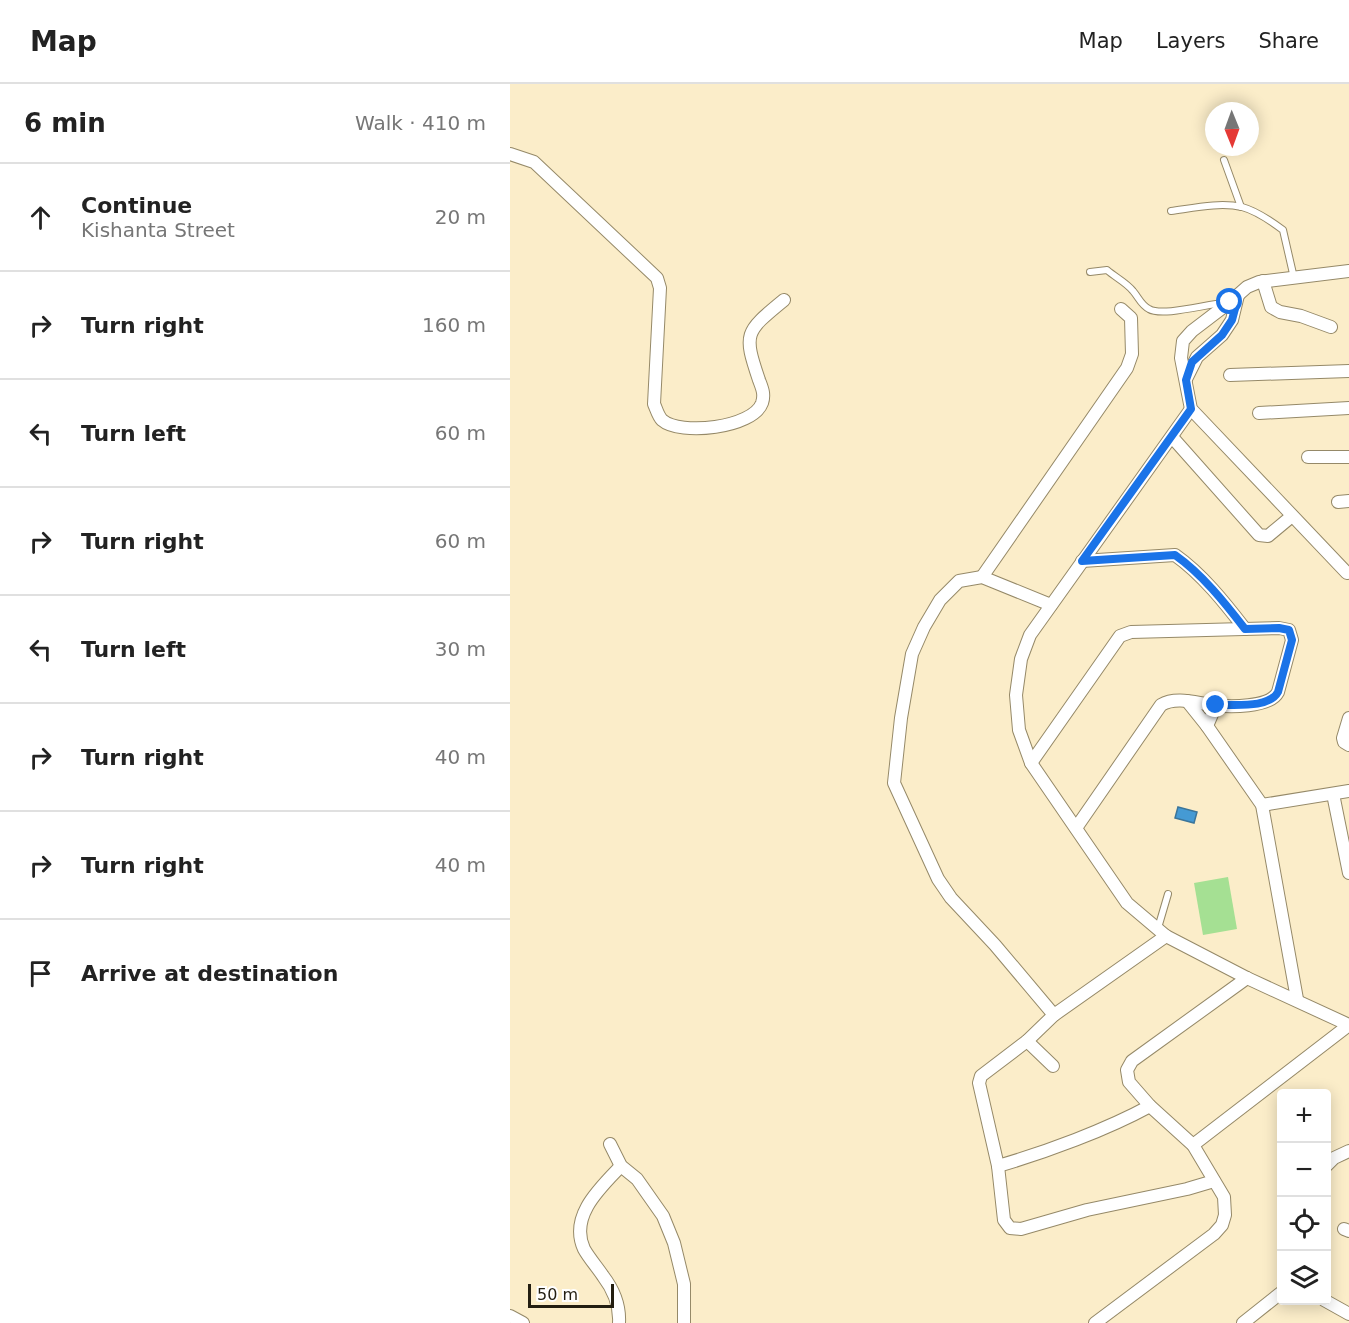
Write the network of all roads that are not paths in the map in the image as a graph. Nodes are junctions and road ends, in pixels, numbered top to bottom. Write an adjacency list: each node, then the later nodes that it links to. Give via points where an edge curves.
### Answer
1 (510, 154): 9 (street, via 534,162 657,278 660,288 654,404 662,420 681,428 729,425 746,420 762,405 764,394 751,357 749,334)
2 (1224, 160): 3 (lane)
3 (1241, 207): 4 (lane, via 1202,206); 7 (lane, via 1283,230)
4 (1171, 211)
5 (1349, 271): 7 (street)
6 (1090, 272): 10 (lane, via 1107,270 1151,311 1177,311)
7 (1294, 278): 8 (street)
8 (1263, 281): 10 (street, via 1247,287); 13 (street, via 1270,306)
9 (784, 300)
10 (1235, 301): 12 (street); 14 (street, via 1232,320)
11 (1121, 309): 27 (street, via 1131,318 1132,354 1126,368)
12 (1204, 322): 14 (street); 17 (street, via 1183,341 1181,358)
13 (1331, 327)
14 (1219, 339): 17 (street, via 1197,357)
15 (1349, 371): 16 (street)
16 (1230, 375)
17 (1186, 380): 19 (street)
18 (1349, 408): 20 (street)
19 (1191, 409): 21 (street); 24 (street)
20 (1259, 413)
21 (1172, 437): 24 (street, via 1259,535 1268,536); 25 (street)
22 (1308, 457): 23 (street)
23 (1349, 457)
24 (1292, 516): 26 (street)
25 (1082, 561): 28 (street); 29 (street, via 1174,550)
26 (1347, 573)
27 (982, 577): 28 (street); 46 (street, via 959,581 940,600 912,654 894,783 938,879 951,898)
28 (1051, 605): 35 (street, via 1030,635 1017,686 1019,730)
29 (1245, 629): 31 (street, via 1289,630 1292,640 1278,692 1275,699 1266,703); 35 (street, via 1131,632 1120,636)
30 (1187, 701): 31 (street); 33 (street); 39 (street, via 1161,705)
31 (1216, 705): 33 (street)
32 (1349, 718): 34 (street, via 1343,738)
33 (1207, 726): 38 (street)
34 (1349, 745)
35 (1031, 763): 39 (street)
36 (1349, 791): 37 (street)
37 (1333, 794): 38 (street); 40 (street)
38 (1262, 805): 45 (street)
39 (1076, 828): 43 (street, via 1127,903)
40 (1347, 851): 41 (street)
41 (1349, 873)
42 (1168, 894): 43 (lane)
43 (1162, 933): 44 (street); 46 (street)
44 (1247, 978): 45 (street); 50 (street, via 1132,1061 1127,1070 1129,1083)
45 (1297, 999): 47 (street)
46 (1054, 1015): 48 (street)
47 (1349, 1025): 52 (street)
48 (1027, 1041): 49 (street); 56 (street, via 981,1076 979,1083)
49 (1053, 1066)
50 (1150, 1106): 52 (street); 56 (street)
51 (610, 1143): 55 (street)
52 (1193, 1145): 57 (street)
53 (1349, 1151): 54 (street)
54 (1331, 1161)
55 (621, 1166): 63 (street, via 588,1204 580,1224 585,1250 614,1293); 64 (street, via 637,1179 663,1216 674,1243 684,1284)
56 (998, 1166): 57 (street, via 1004,1220 1010,1228 1021,1229)
57 (1214, 1181): 65 (street, via 1226,1205 1222,1225)
58 (1277, 1295): 66 (street)
59 (1331, 1304): 60 (street)
60 (1349, 1314)
61 (510, 1316): 62 (street)
62 (523, 1323)
63 (619, 1323)
64 (684, 1323)
65 (1095, 1323)
66 (1243, 1323)

